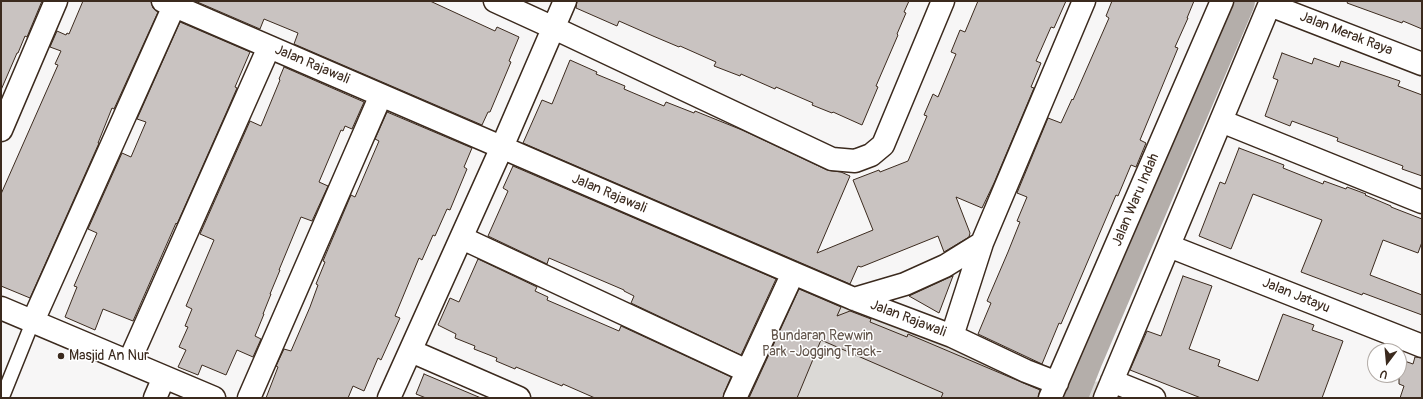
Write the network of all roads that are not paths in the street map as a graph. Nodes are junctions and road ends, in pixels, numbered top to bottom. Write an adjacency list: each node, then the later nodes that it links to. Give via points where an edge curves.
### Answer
1 (56, 1): 14 (street)
2 (495, 1): 9 (street)
3 (565, 1): 9 (street)
4 (943, 1): 9 (street, via 883,144 871,156 855,161 832,159)
5 (1084, 1): 18 (street)
6 (1222, 1): 31 (street, Jalan Waru Indah)
7 (169, 3): 10 (street, Jalan Rajawali); 23 (street)
8 (1271, 3): 11 (street, Jalan Merak Raya); 13 (street)
9 (554, 28): 15 (street)
10 (269, 47): 12 (street, Jalan Rajawali); 27 (street)
11 (1422, 64)
12 (381, 95): 15 (street, Jalan Rajawali); 35 (street)
13 (1221, 120): 16 (street); 19 (street)
14 (1, 130)
15 (502, 148): 17 (street); 20 (street, Jalan Rajawali)
16 (1422, 202)
17 (462, 238): 26 (street); 28 (street)
18 (982, 243): 21 (street, via 945,266 905,284); 24 (street)
19 (1169, 246): 25 (street, Jalan Jatayu); 30 (street)
20 (793, 273): 21 (street, Jalan Rajawali); 28 (street)
21 (854, 299): 24 (street, Jalan Rajawali)
22 (1, 308): 23 (street)
23 (33, 321): 27 (street); 32 (lane)
24 (952, 336): 31 (street, Jalan Rajawali, via 1026,371)
25 (1422, 346)
26 (412, 351): 36 (street); 37 (street)
27 (129, 362): 29 (street)
28 (747, 371): 38 (street)
29 (164, 377): 33 (street); 34 (street)
30 (1109, 390): 39 (street)
31 (1054, 391)
32 (2, 398)
33 (156, 398)
34 (214, 398)
35 (249, 398)
36 (390, 398)
37 (519, 398)
38 (735, 398)
39 (1154, 398)

